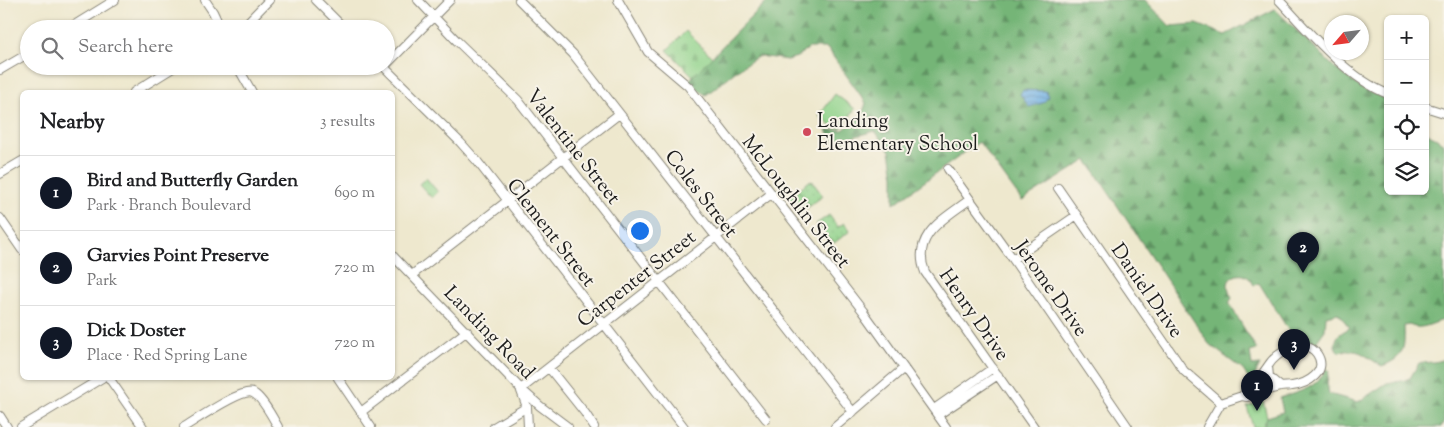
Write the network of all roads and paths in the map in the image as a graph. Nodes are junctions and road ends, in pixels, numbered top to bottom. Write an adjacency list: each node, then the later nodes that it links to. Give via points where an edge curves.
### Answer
1 (206, 0): 12 (street)
2 (269, 0): 13 (street)
3 (316, 0): 14 (street)
4 (418, 0): 10 (street, Valentine Street)
5 (450, 0): 10 (street)
6 (519, 0): 26 (street, Coles Street, via 573,54)
7 (618, 0): 32 (street, McLoughlin Street, via 648,52 688,86)
8 (1278, 0): 23 (street, via 1344,65)
9 (110, 1): 11 (street)
10 (434, 16): 15 (street); 27 (street, Valentine Street, via 518,100)
11 (82, 20)
12 (216, 20)
13 (250, 20)
14 (336, 20)
15 (395, 55)
16 (20, 58): 17 (street)
17 (0, 70)
18 (161, 75): 21 (street)
19 (242, 75): 22 (street)
20 (393, 75): 34 (street, Clement Street, via 460,142)
21 (137, 90)
22 (251, 90)
23 (1384, 92)
24 (1429, 108): 25 (street)
25 (1444, 113)
26 (620, 114): 27 (street); 37 (street, Coles Street)
27 (563, 158): 34 (street); 42 (street, Valentine Street)
28 (20, 161): 30 (street)
29 (948, 169): 33 (street, Jerome Drive)
30 (0, 174)
31 (1058, 188): 35 (street, Daniel Drive)
32 (771, 194): 37 (street, Carpenter Street); 47 (street, McLoughlin Street, via 863,310)
33 (969, 200): 40 (street, Jerome Drive); 48 (street, Henry Drive, via 930,230 923,243 922,264)
34 (508, 201): 41 (street); 43 (street, Clement Street)
35 (1077, 215): 40 (street); 55 (street, Daniel Drive, via 1184,370)
36 (0, 218): 38 (street)
37 (715, 237): 42 (street, Carpenter Street); 58 (street, Coles Street)
38 (20, 247)
39 (395, 258): 41 (street, Landing Road)
40 (1013, 259): 76 (street, Jerome Drive)
41 (412, 275): 44 (street, Landing Road)
42 (660, 281): 43 (street, Carpenter Street); 61 (street, Valentine Street)
43 (604, 324): 46 (street, Carpenter Street); 72 (street, Clement Street)
44 (467, 331): 53 (street, Landing Road); 57 (street)
45 (1268, 366): 52 (street, via 1269,377); 52 (street, via 1276,356 1295,347 1306,347 1317,354 1321,364 1316,375 1302,384); 54 (street)
46 (549, 368): 53 (street, Carpenter Street); 71 (street)
47 (904, 368): 58 (street); 59 (street, McLoughlin Street)
48 (995, 371): 59 (street); 75 (street, Henry Drive)
49 (99, 380): 63 (street)
50 (110, 380): 64 (street)
51 (339, 380): 57 (street)
52 (1281, 387): 54 (street)
53 (521, 389): 56 (street); 70 (street, Landing Road)
54 (1242, 396): 55 (street)
55 (1221, 403): 77 (street)
56 (527, 407): 68 (street); 69 (street)
57 (362, 412): 67 (street)
58 (853, 412): 73 (street)
59 (936, 412): 74 (street, McLoughlin Street)
60 (0, 416): 62 (street)
61 (766, 419)
62 (7, 427)
63 (21, 427)
64 (142, 427)
65 (184, 427): 66 (street, via 248,392 260,398)
66 (278, 427)
67 (372, 427)
68 (494, 427)
69 (528, 427)
70 (568, 427)
71 (594, 427)
72 (684, 427)
73 (835, 427)
74 (946, 427)
75 (1034, 427)
76 (1128, 427)
77 (1206, 427)

